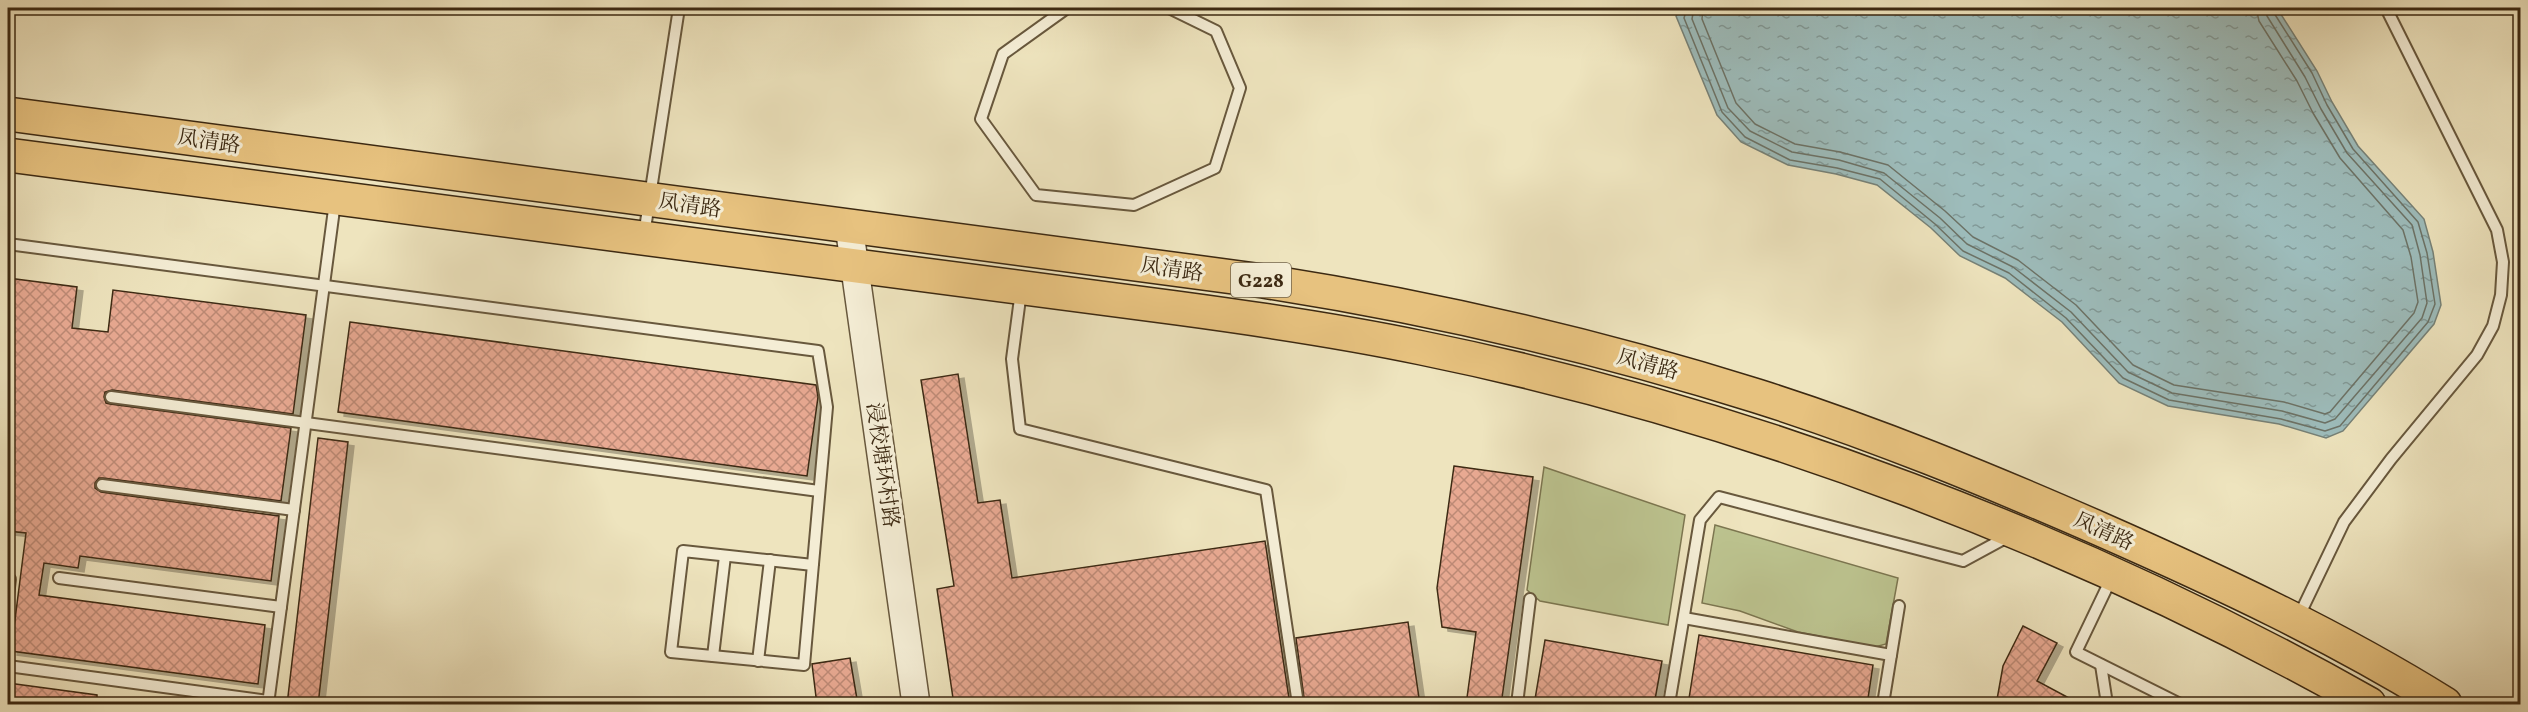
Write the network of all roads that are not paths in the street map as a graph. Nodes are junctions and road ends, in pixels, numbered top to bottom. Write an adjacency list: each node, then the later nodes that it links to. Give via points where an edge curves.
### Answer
1 (680, 8): 8 (lane)
2 (1067, 8): 3 (lane, via 1003,54 981,119 1036,195 1134,205 1215,168 1240,88 1216,31)
3 (1168, 8)
4 (2386, 8): 32 (lane, via 2496,230 2503,262 2501,295 2493,326 2477,355 2344,522)
5 (8, 114): 8 (highway, 凤清路 / G228)
6 (8, 155): 7 (highway, 凤清路 / G228)
7 (335, 198): 10 (highway, 凤清路 / G228); 13 (lane)
8 (650, 200): 9 (highway, 凤清路 / G228); 10 (lane)
9 (849, 226): 12 (street, 浸校塘环村路); 32 (highway, 凤清路 / G228, via 1346,294 1523,332 1678,372 1839,424 1996,484)
10 (644, 238): 12 (highway, 凤清路 / G228)
11 (8, 244): 13 (lane)
12 (854, 266): 14 (highway, 凤清路 / G228); 39 (street, 浸校塘环村路)
13 (324, 286): 16 (lane); 18 (lane, via 818,351 827,407)
14 (1021, 288): 20 (highway, 凤清路 / G228, via 1342,332 1518,370 1749,434 1828,460); 40 (lane, via 1012,359 1020,429 1266,490)
15 (111, 397): 16 (lane)
16 (306, 422): 18 (lane); 19 (lane)
17 (102, 485): 19 (lane)
18 (819, 491): 23 (lane)
19 (294, 510): 30 (lane)
20 (2015, 533): 24 (highway, 凤清路 / G228); 31 (lane, via 1962,561 1719,497 1700,520)
21 (725, 556): 22 (lane); 34 (lane); 34 (lane, via 683,551 671,652)
22 (770, 560): 23 (lane); 35 (lane)
23 (813, 565): 35 (lane, via 804,665)
24 (2112, 576): 36 (lane, via 2076,652); 46 (highway, 凤清路 / G228, via 2208,620)
25 (59, 578): 30 (lane)
26 (10, 579): 27 (lane)
27 (8, 596)
28 (1530, 600): 41 (lane)
29 (1899, 606): 33 (lane)
30 (281, 607): 38 (lane)
31 (1684, 618): 33 (lane); 42 (lane)
32 (2297, 621): 47 (highway, 凤清路 / G228)
33 (1891, 655): 43 (lane)
34 (713, 656): 35 (lane)
35 (758, 661)
36 (2101, 665): 44 (lane); 45 (lane)
37 (8, 666): 38 (lane)
38 (268, 703)
39 (916, 705)
40 (1298, 705)
41 (1516, 705)
42 (1669, 705)
43 (1883, 705)
44 (2107, 705)
45 (2180, 705)
46 (2369, 705)
47 (2445, 705)

